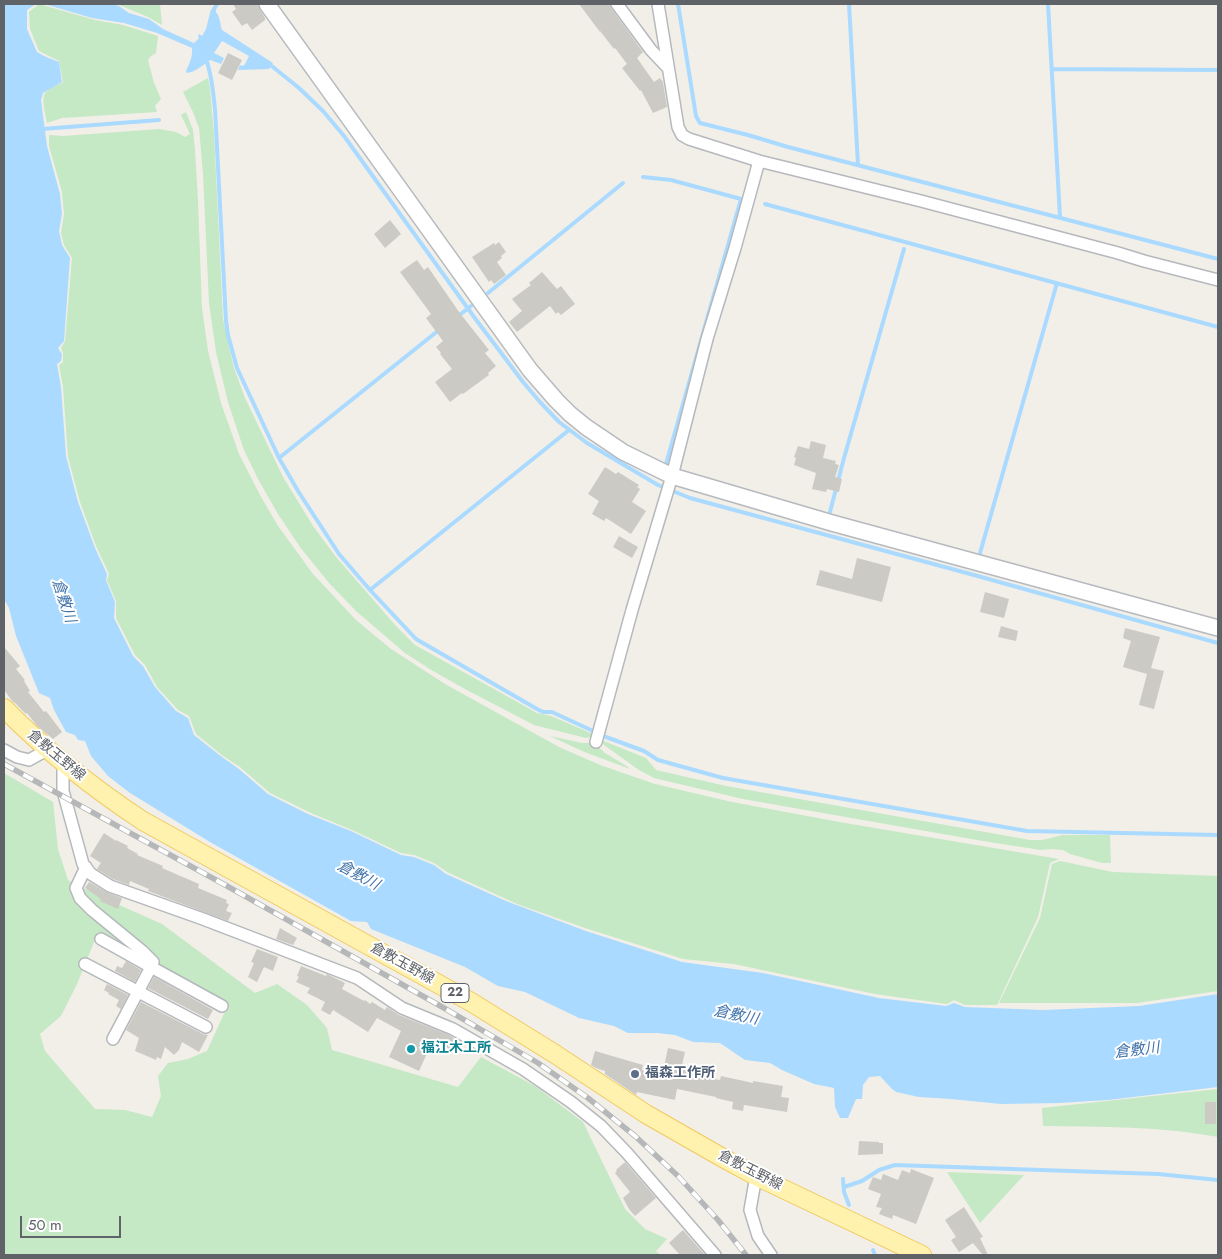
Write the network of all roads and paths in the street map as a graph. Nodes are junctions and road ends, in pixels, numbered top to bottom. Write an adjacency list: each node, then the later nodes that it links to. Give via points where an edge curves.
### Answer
1 (266, 4): 7 (street, via 543,386 570,414)
2 (617, 4): 4 (street)
3 (658, 4): 4 (street)
4 (668, 68): 5 (street, via 682,135)
5 (759, 161): 6 (street); 7 (street)
6 (1218, 280)
7 (669, 485): 8 (street, via 832,523); 10 (street)
8 (1218, 628)
9 (4, 708): 12 (main road, 倉敷玉野線 / 22)
10 (598, 736)
11 (4, 750): 12 (street, via 28,760)
12 (47, 750): 13 (main road, 倉敷玉野線 / 22)
13 (64, 763): 14 (street, via 63,791); 22 (main road, 倉敷玉野線 / 22, via 143,821 471,1002 646,1114)
14 (86, 867): 17 (street, via 76,888 80,898 153,962); 23 (street, via 90,874 110,886 357,978 402,1008 453,1030 523,1069 601,1126)
15 (101, 939): 17 (street)
16 (85, 964): 18 (street)
17 (152, 967): 18 (street); 19 (street)
18 (138, 992): 20 (street); 21 (street)
19 (222, 1006)
20 (206, 1027)
21 (112, 1039)
22 (756, 1176): 24 (street, via 750,1210 758,1236); 25 (main road, 倉敷玉野線 / 22)
23 (715, 1255)
24 (771, 1255)
25 (922, 1255)

